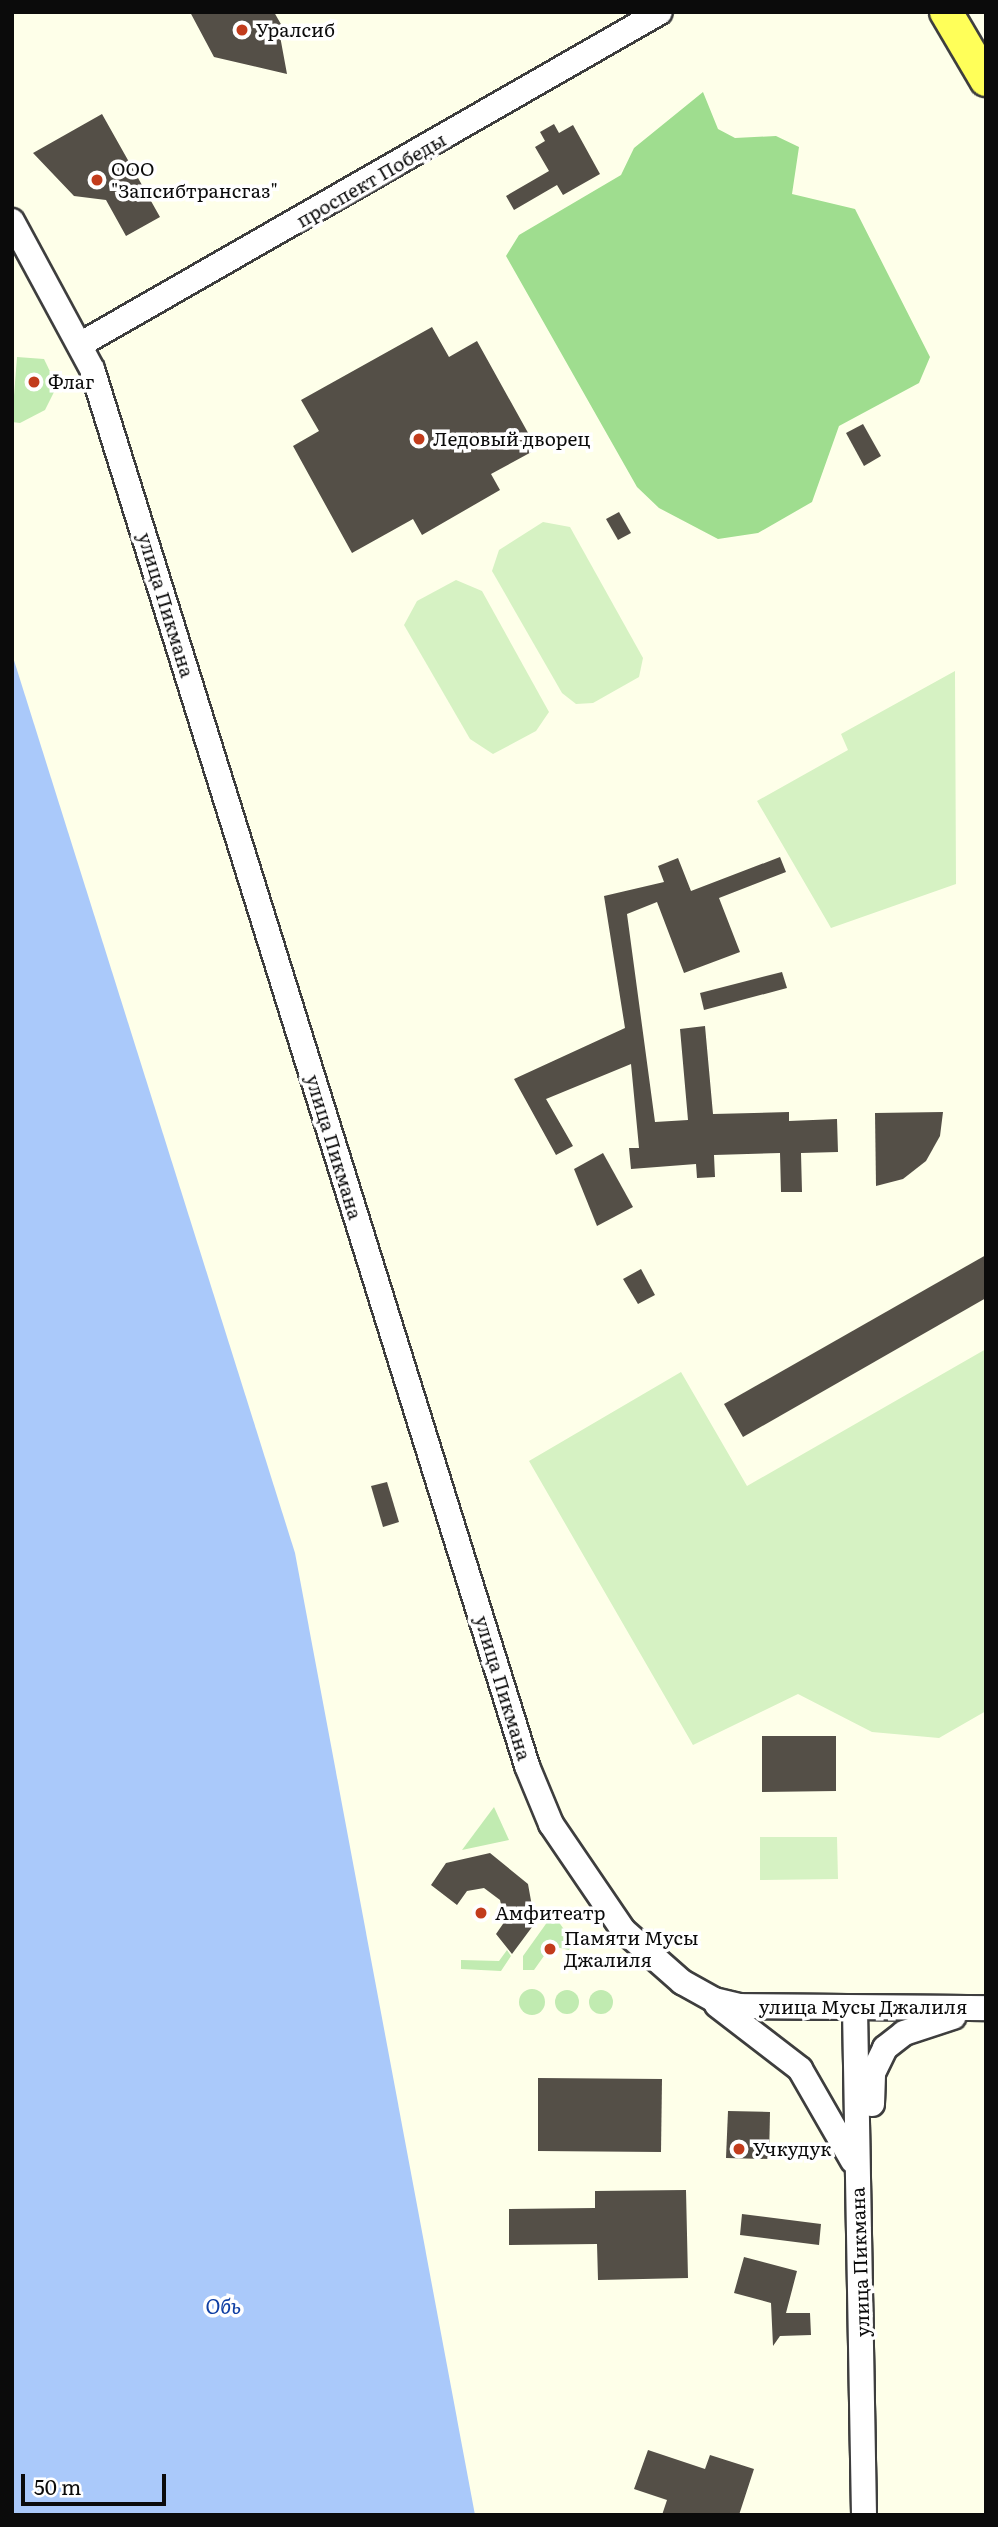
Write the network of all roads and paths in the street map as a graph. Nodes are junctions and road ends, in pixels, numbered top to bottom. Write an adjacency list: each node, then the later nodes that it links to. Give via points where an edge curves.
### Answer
1 (660, 12): 5 (street, проспект Победы)
2 (946, 12): 3 (main road)
3 (986, 80)
4 (12, 221): 5 (street, улица Пикмана)
5 (81, 344): 6 (street, улица Пикмана, via 527,1766 551,1824 595,1896 652,1958)
6 (698, 1993): 7 (street, улица Пикмана); 10 (street, via 800,2069 832,2115)
7 (740, 2006): 9 (street, улица Мусы Джалиля)
8 (986, 2009): 9 (street, улица Мусы Джалиля); 10 (street, via 929,2022 885,2048 873,2073 872,2139)
9 (855, 2010): 10 (street, улица Пикмана)
10 (858, 2172): 11 (street, улица Пикмана)
11 (864, 2515)

